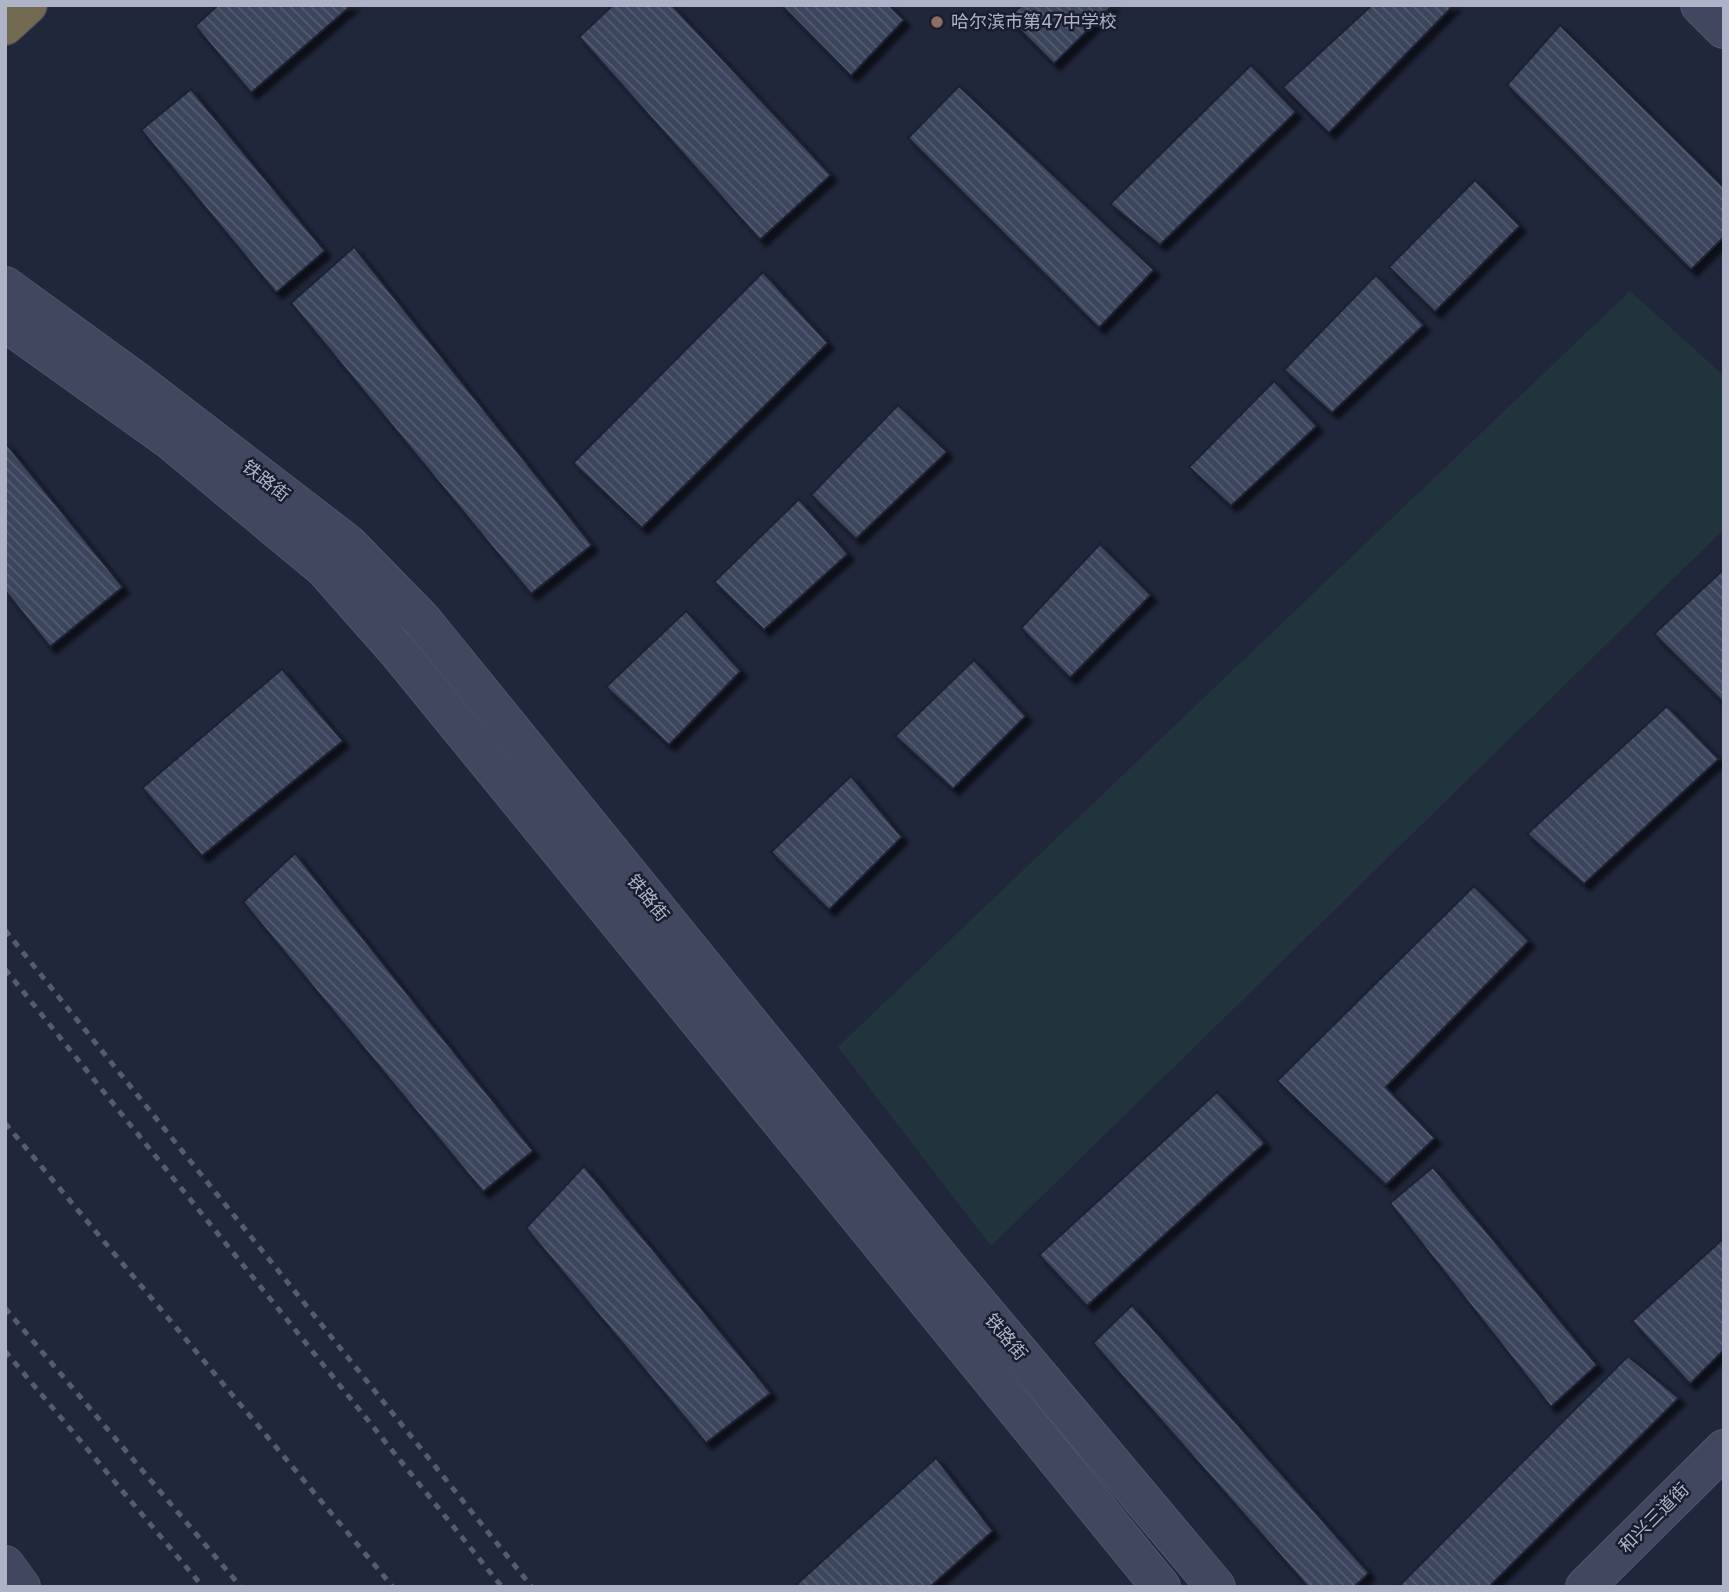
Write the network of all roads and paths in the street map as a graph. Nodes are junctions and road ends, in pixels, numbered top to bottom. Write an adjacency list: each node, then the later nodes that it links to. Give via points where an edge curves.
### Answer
1 (26, 5): 3 (highway); 4 (highway)
2 (1700, 5): 5 (main road)
3 (5, 20)
4 (5, 26)
5 (1724, 29)
6 (5, 286): 12 (main road, 铁路街, via 348,544 423,621 948,1268)
7 (5, 322): 11 (main road, 铁路街, via 170,440 325,569 409,665)
8 (1724, 1449): 13 (main road, 和兴三道街)
9 (5, 1564): 10 (main road)
10 (21, 1587)
11 (1161, 1587)
12 (1216, 1587)
13 (1585, 1587)

